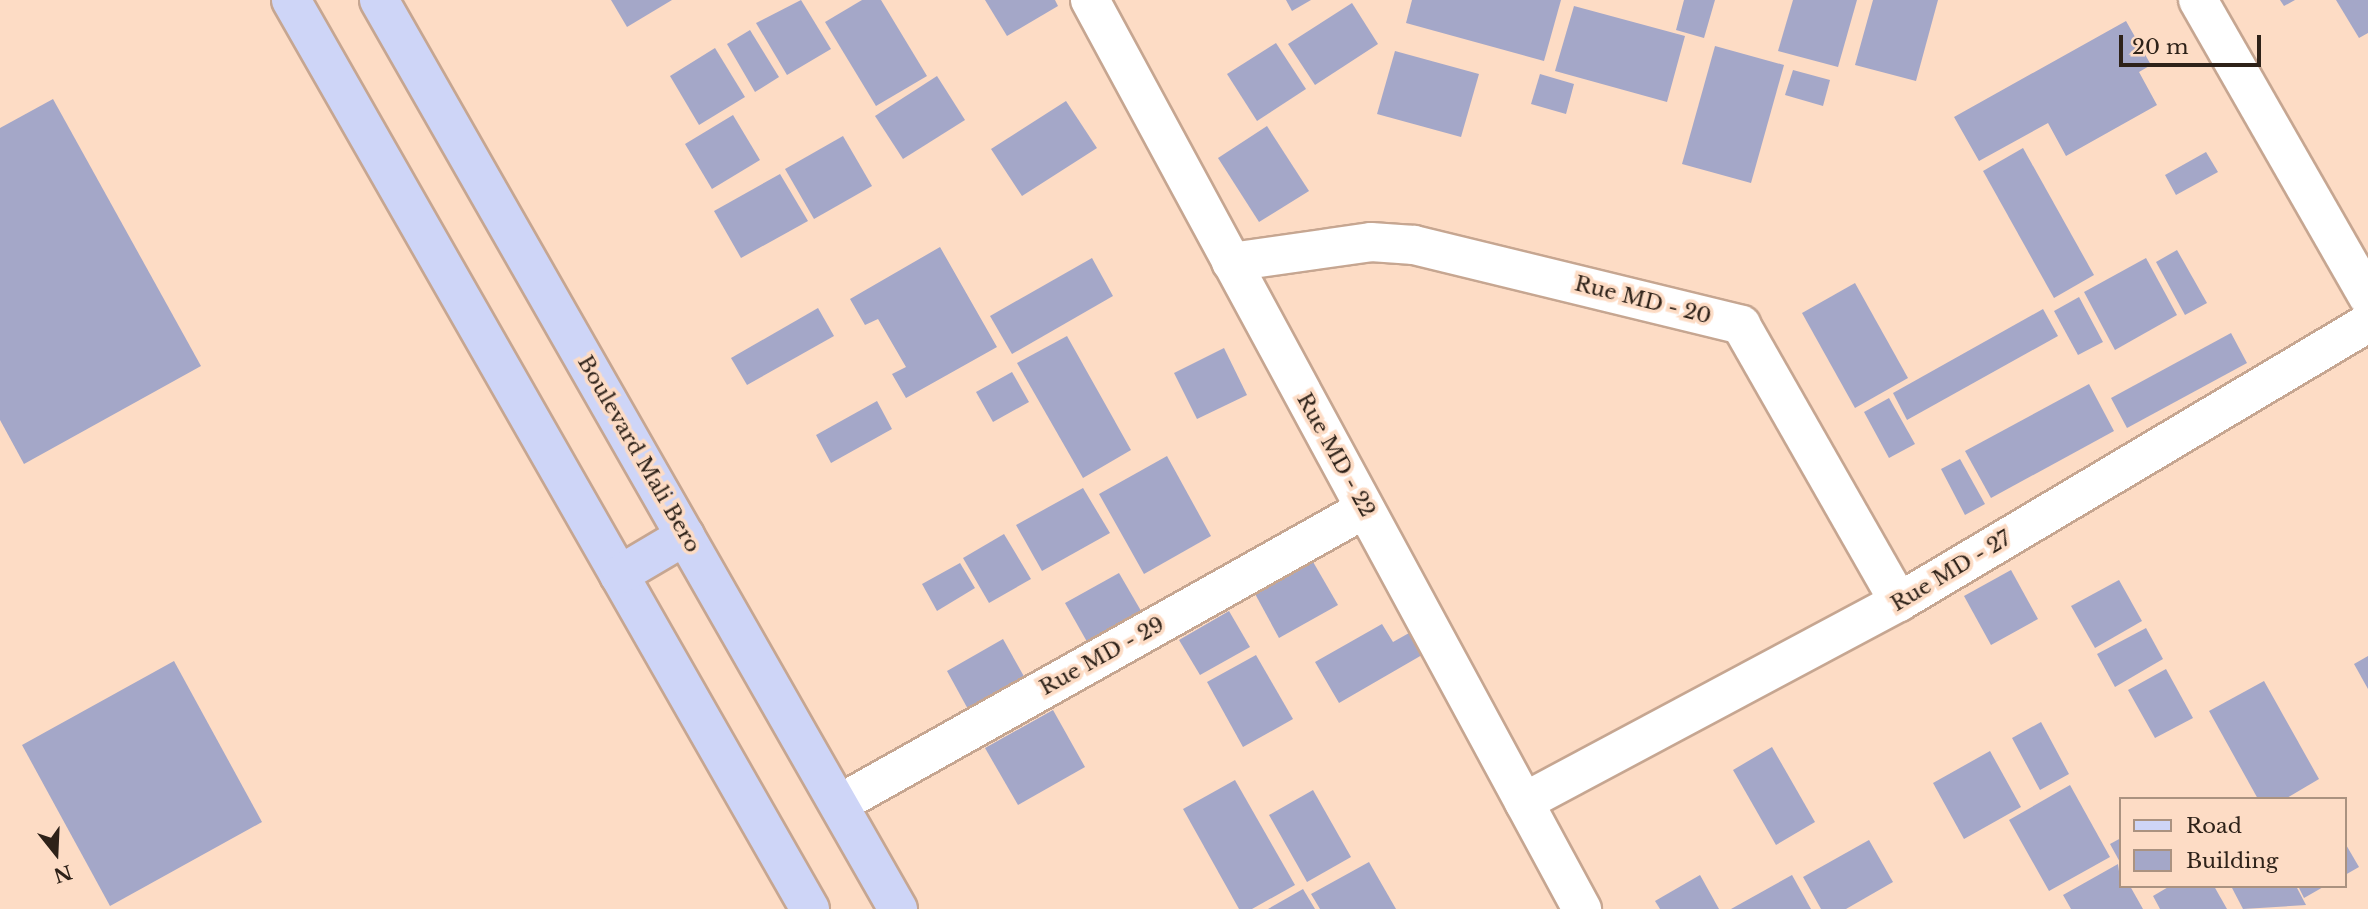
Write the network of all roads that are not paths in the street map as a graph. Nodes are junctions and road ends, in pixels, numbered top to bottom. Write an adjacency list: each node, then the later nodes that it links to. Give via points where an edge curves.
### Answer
1 (291, 0): 10 (main road)
2 (379, 0): 9 (main road, Boulevard Mali Bero)
3 (1090, 0): 5 (street, Rue MD - 22)
4 (2198, 0): 6 (street)
5 (1231, 262): 8 (street, Rue MD - 22); 11 (street, Rue MD - 20, via 1371,242 1414,245 1741,326)
6 (2368, 297)
7 (2368, 323): 11 (street, Rue MD - 27)
8 (1366, 509): 12 (street, Rue MD - 22); 13 (street, Rue MD - 29)
9 (685, 537): 10 (main road); 13 (main road, Boulevard Mali Bero)
10 (619, 575): 14 (main road)
11 (1899, 602): 12 (street, Rue MD - 27)
12 (1524, 802): 16 (street, Rue MD - 22)
13 (839, 803): 15 (main road, Boulevard Mali Bero)
14 (810, 909)
15 (898, 909)
16 (1582, 909)

